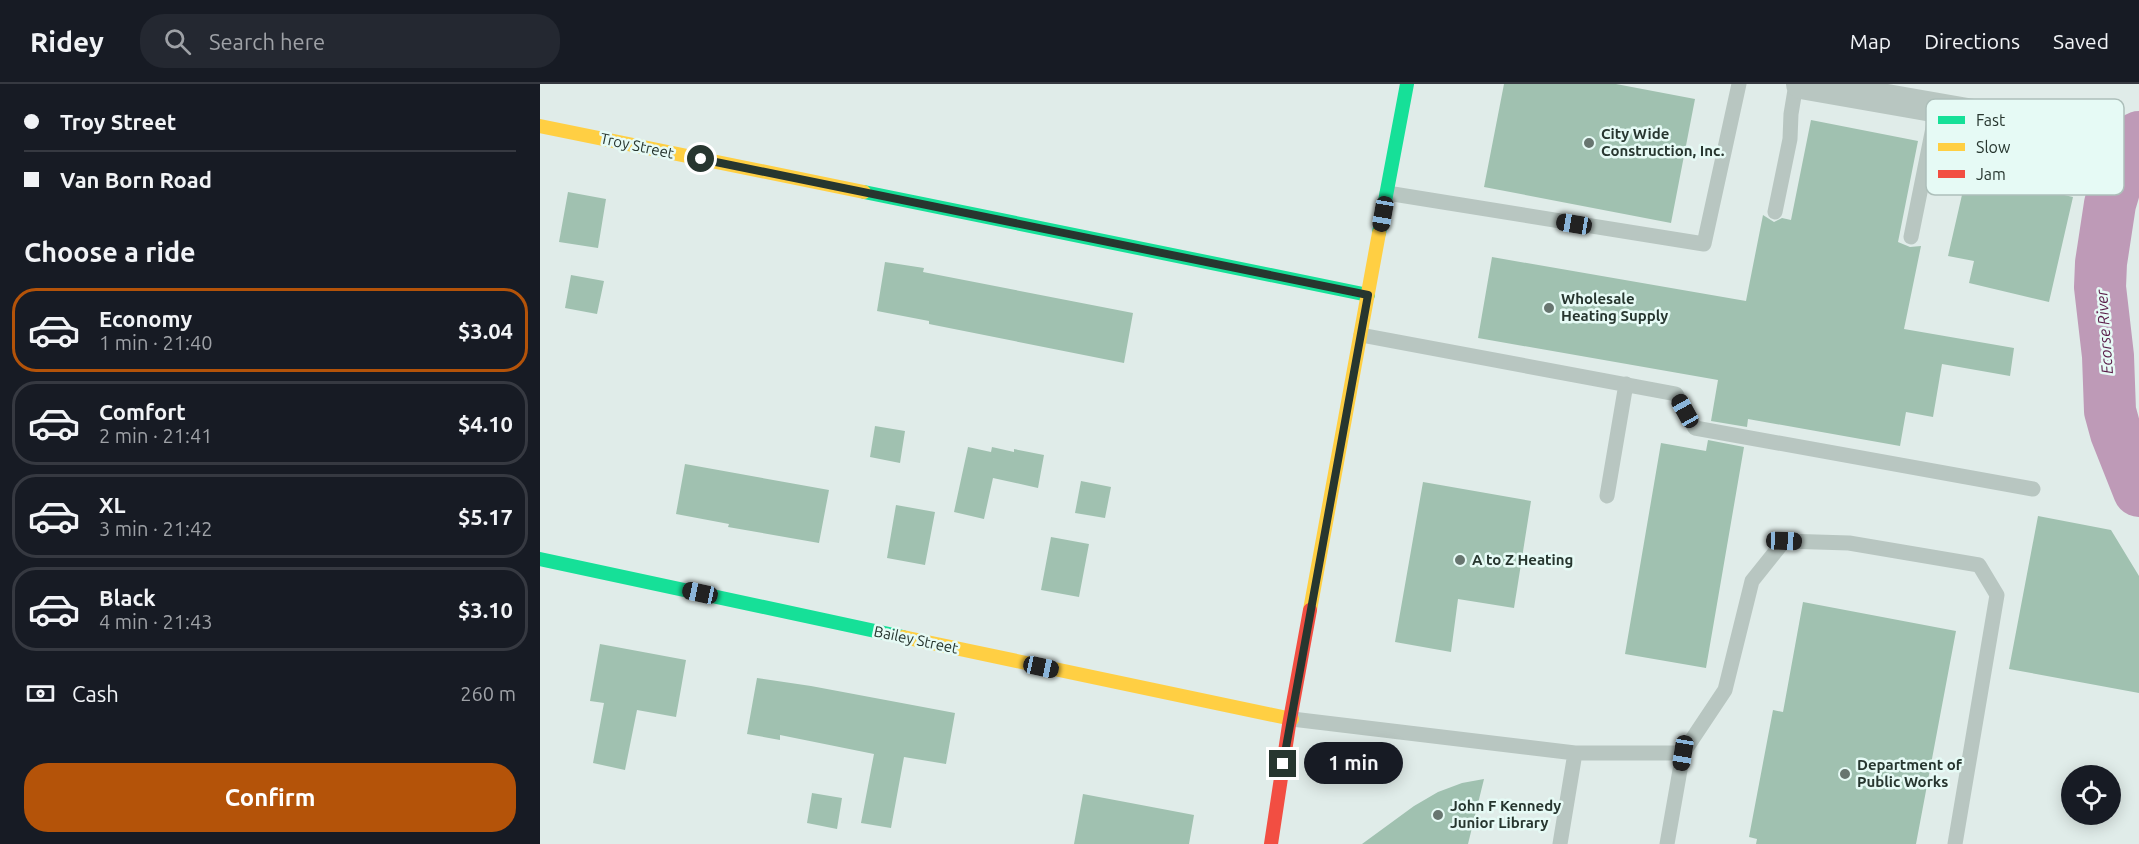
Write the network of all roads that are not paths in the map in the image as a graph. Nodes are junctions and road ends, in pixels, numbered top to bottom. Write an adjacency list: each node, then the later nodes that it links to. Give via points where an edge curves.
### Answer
1 (1407, 84): 8 (street)
2 (1739, 84): 8 (lane, via 1704,244)
3 (1796, 84): 9 (lane)
4 (1801, 84): 5 (street)
5 (1926, 106)
6 (540, 126): 11 (street, Troy Street)
7 (1926, 163): 10 (lane)
8 (1387, 193): 11 (street)
9 (1775, 212)
10 (1911, 237)
11 (1368, 295): 12 (street)
12 (1361, 334): 13 (lane); 17 (street)
13 (1626, 384): 14 (lane, via 1676,394 1695,428); 15 (lane)
14 (2033, 489)
15 (1607, 496)
16 (540, 559): 17 (street, Bailey Street)
17 (1292, 718): 18 (lane); 20 (street)
18 (1575, 753): 19 (lane); 21 (lane)
19 (1683, 753): 22 (lane); 23 (lane, via 1725,690 1752,581 1784,541 1849,543 1979,565 1997,595)
20 (1271, 844)
21 (1560, 844)
22 (1667, 844)
23 (1955, 844)

